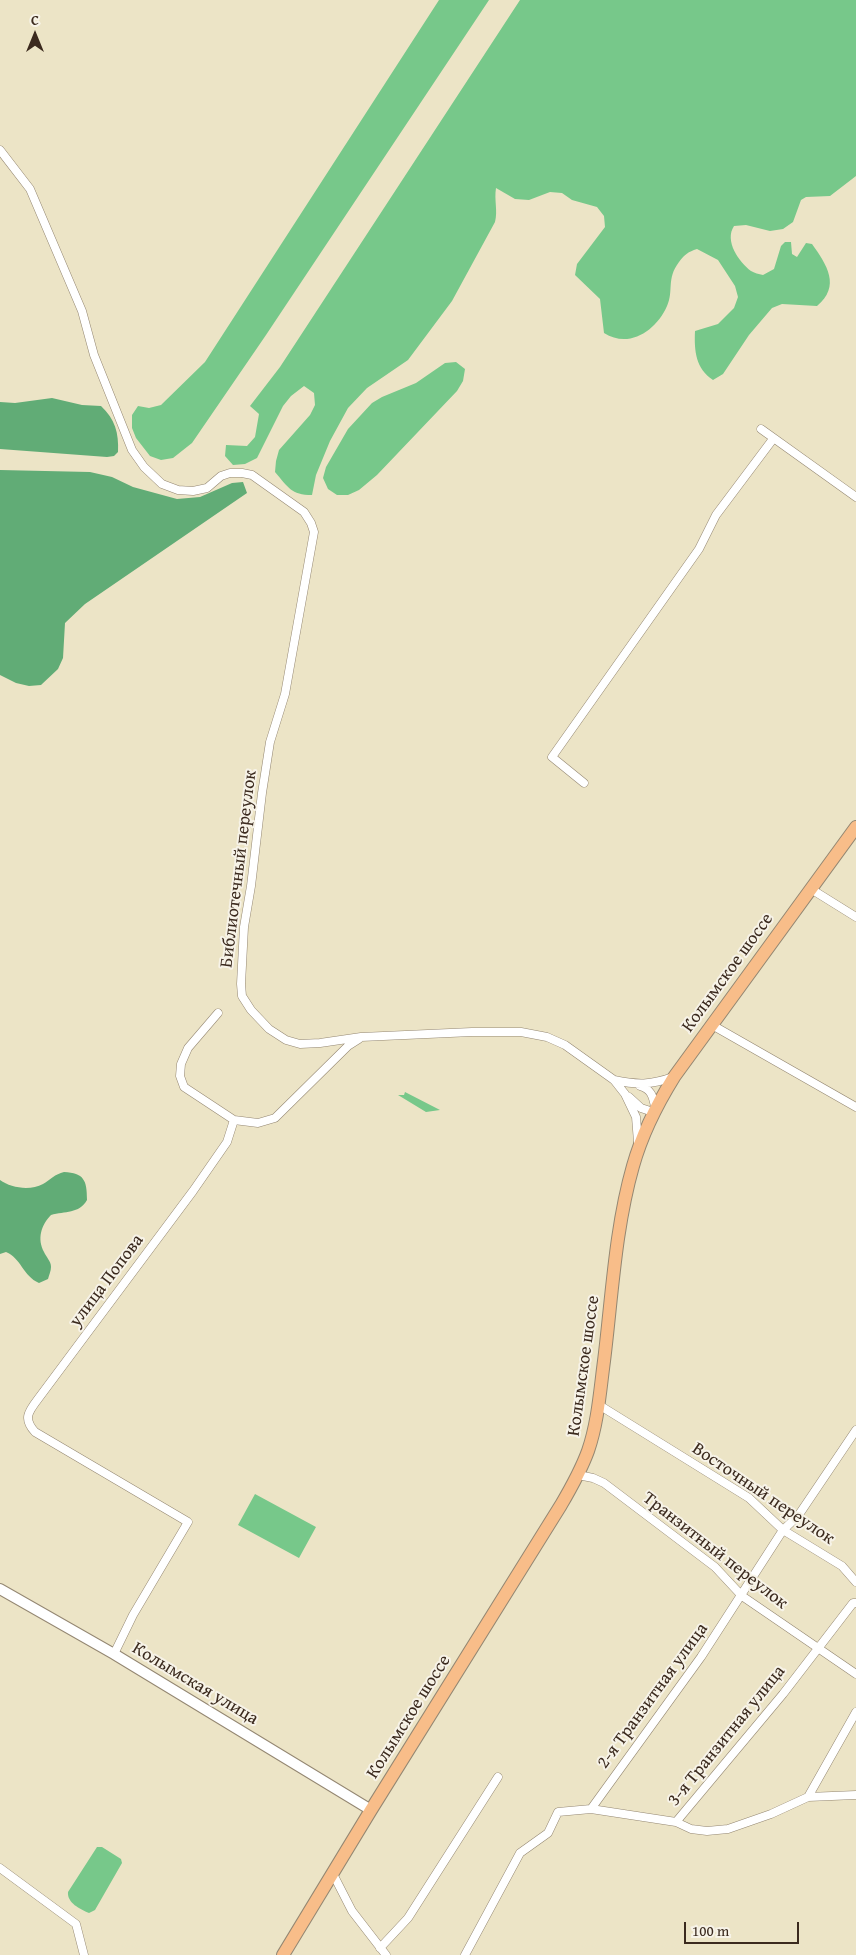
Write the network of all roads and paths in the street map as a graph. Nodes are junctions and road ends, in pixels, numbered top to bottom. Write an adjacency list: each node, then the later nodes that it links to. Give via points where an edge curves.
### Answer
1 (0, 150): 11 (street, Библиотечный переулок, via 30,189 82,311 94,355 132,450 144,467 162,484 178,490 207,488 230,473 252,476 304,512 312,523 314,532 285,694 270,742 262,793 240,984 242,996 251,1010 269,1029 286,1040 300,1044)
2 (760, 429): 3 (street)
3 (774, 439): 4 (street); 5 (street, via 716,515 699,550 552,757)
4 (856, 497)
5 (584, 783)
6 (856, 827): 7 (highway, Колымское шоссе)
7 (811, 889): 8 (street); 10 (highway, Колымское шоссе)
8 (856, 917)
9 (218, 1013): 18 (street, via 188,1048 180,1076 184,1087)
10 (712, 1025): 12 (highway, Колымское шоссе); 16 (street)
11 (361, 1037): 13 (street, Библиотечный переулок, via 506,1031 535,1034 565,1045); 18 (street, via 275,1118 258,1123)
12 (674, 1077): 14 (street, Библиотечный переулок, via 657,1083); 17 (highway, Колымское шоссе)
13 (614, 1080): 14 (street, Библиотечный переулок); 15 (street, Библиотечный переулок)
14 (634, 1084): 17 (street, via 647,1088 653,1096)
15 (625, 1094): 17 (street, via 641,1108); 19 (street, Библиотечный переулок, via 636,1117)
16 (856, 1107)
17 (654, 1109): 19 (highway, Колымское шоссе)
18 (234, 1120): 29 (street, улица Попова, via 226,1142 196,1186 27,1416 28,1425 34,1432 188,1522 133,1614)
19 (638, 1148): 20 (highway, Колымское шоссе, via 621,1222)
20 (598, 1405): 22 (highway, Колымское шоссе, via 591,1442); 23 (street, Восточный переулок, via 749,1498)
21 (856, 1430): 23 (street, 2-я Транзитная улица, via 798,1516)
22 (578, 1475): 26 (street, Транзитный переулок, via 604,1483 715,1567); 36 (highway, Колымское шоссе)
23 (783, 1530): 24 (street, Восточный переулок, via 842,1566); 26 (street, 2-я Транзитная улица)
24 (856, 1582)
25 (0, 1589): 29 (street, Колымская улица)
26 (742, 1596): 28 (street, Транзитный переулок); 35 (street, 2-я Транзитная улица)
27 (856, 1603): 28 (street, 3-я Транзитная улица)
28 (817, 1648): 30 (street, Транзитный переулок); 37 (street, 3-я Транзитная улица, via 783,1694)
29 (114, 1654): 36 (street, Колымская улица)
30 (856, 1674)
31 (856, 1712): 34 (street)
32 (498, 1777): 40 (street, via 408,1918)
33 (856, 1795): 34 (street)
34 (808, 1797): 37 (street, via 728,1829 691,1829)
35 (590, 1809): 37 (street, 3-я Транзитная улица); 44 (street, via 558,1812 548,1833 520,1853)
36 (371, 1810): 39 (highway, Колымское шоссе)
37 (676, 1822)
38 (0, 1868): 41 (street, via 76,1924)
39 (333, 1874): 40 (street, via 352,1911); 42 (highway, Колымское шоссе)
40 (380, 1948): 43 (street)
41 (84, 1955)
42 (283, 1955)
43 (386, 1955)
44 (465, 1955)

